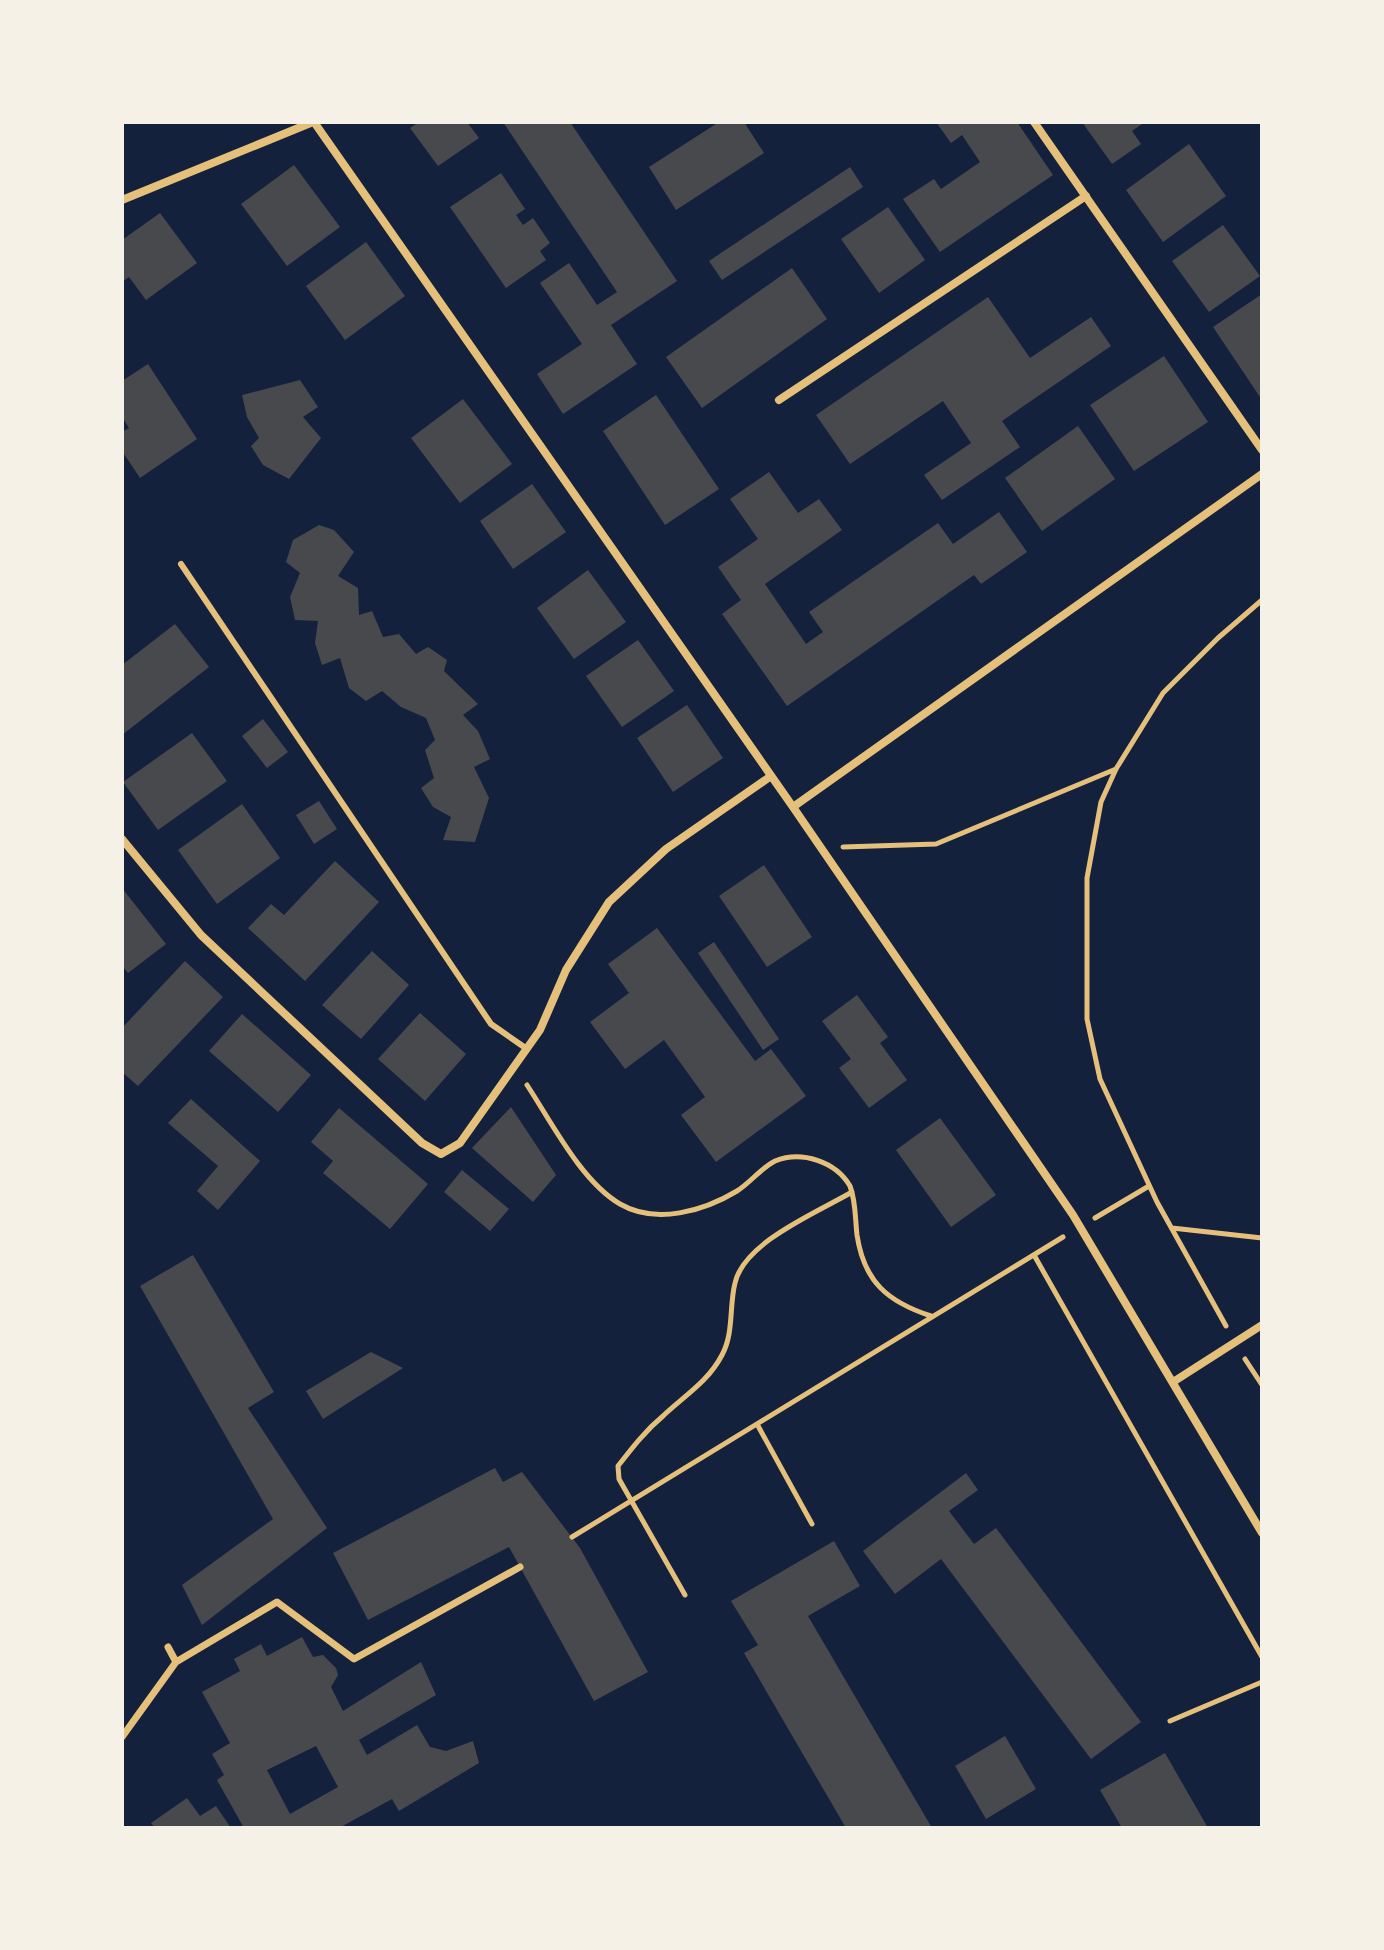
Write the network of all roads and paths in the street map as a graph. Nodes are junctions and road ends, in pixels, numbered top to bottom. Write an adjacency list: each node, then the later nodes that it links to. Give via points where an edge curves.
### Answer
1 (313, 122): 4 (street); 11 (street)
2 (1034, 122): 3 (street)
3 (1086, 196): 5 (street); 6 (street)
4 (122, 200)
5 (779, 400)
6 (1262, 450)
7 (1262, 474): 12 (street)
8 (181, 564): 15 (lane, via 491,1024)
9 (1262, 600): 10 (path, via 1163,693)
10 (1116, 769): 14 (path, via 936,844); 17 (path, via 1101,802 1087,878 1087,1019 1100,1079)
11 (771, 776): 12 (street); 15 (street, via 666,849 609,902 566,970)
12 (793, 807): 14 (street)
13 (122, 839): 16 (street, via 201,935 422,1143 441,1154 460,1143)
14 (822, 848): 19 (street)
15 (527, 1049): 16 (street)
16 (515, 1066): 18 (path, via 590,1179 622,1205 666,1215 704,1207 738,1191 772,1162 797,1158 824,1162 845,1177)
17 (1149, 1186): 19 (path); 20 (path)
18 (852, 1192): 23 (path, via 862,1260 872,1277 891,1299); 29 (path, via 767,1241 743,1263 723,1355 699,1387 654,1424 618,1466)
19 (1080, 1227): 22 (path); 26 (street)
20 (1171, 1228): 21 (path); 25 (path)
21 (1262, 1238)
22 (1034, 1255): 23 (path); 36 (path)
23 (932, 1317): 28 (path)
24 (1262, 1325): 25 (street)
25 (1235, 1343): 26 (street); 27 (path)
26 (1173, 1382): 31 (street)
27 (1262, 1385)
28 (757, 1424): 29 (path); 30 (path)
29 (632, 1501): 32 (path); 34 (path)
30 (812, 1524)
31 (1262, 1533)
32 (572, 1537)
33 (520, 1567): 37 (street, via 354,1659 277,1602)
34 (685, 1595)
35 (168, 1647): 37 (street)
36 (1262, 1657)
37 (176, 1662): 40 (street)
38 (1262, 1682): 39 (path)
39 (1170, 1721)
40 (122, 1737)

